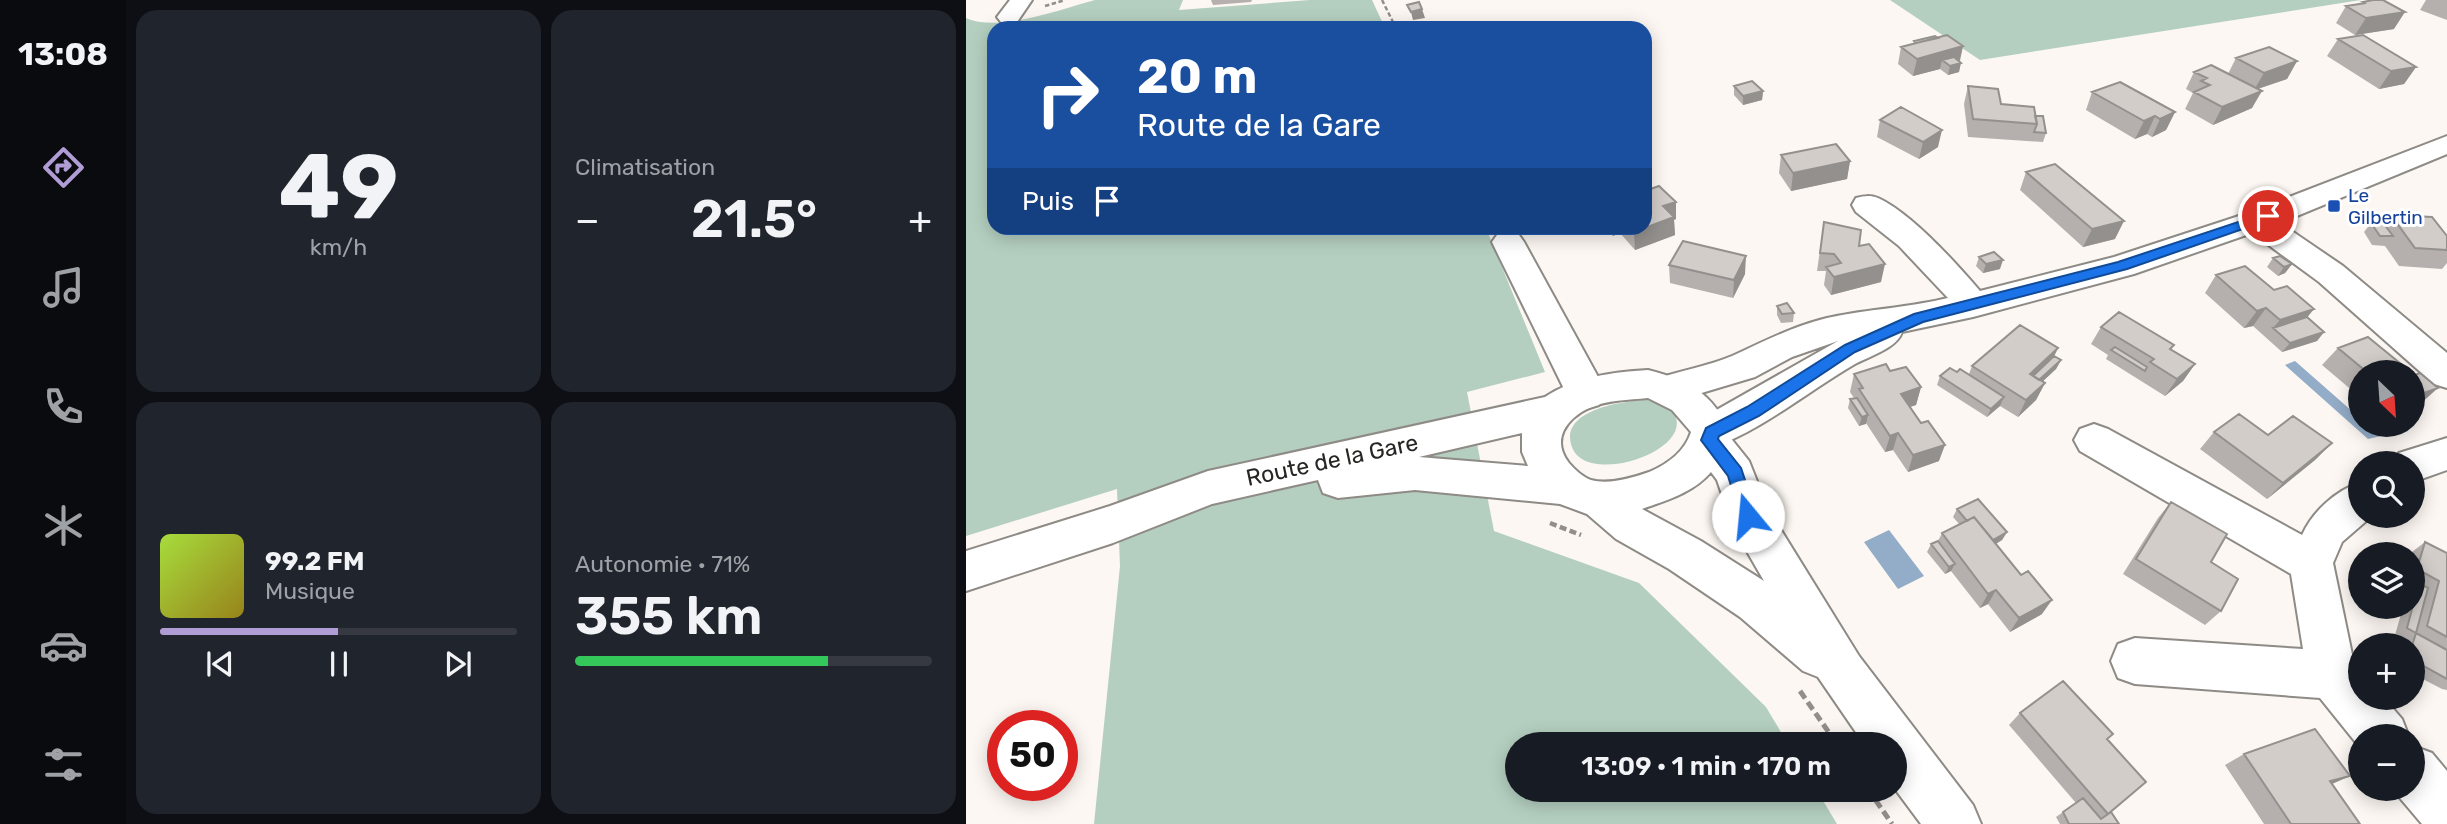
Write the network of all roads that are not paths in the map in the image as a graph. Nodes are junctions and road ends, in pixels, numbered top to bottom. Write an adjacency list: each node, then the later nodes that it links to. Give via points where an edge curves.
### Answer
1 (2447, 145): 3 (street, Route de la Gare)
2 (1867, 205): 5 (street, via 1946,273)
3 (2256, 220): 5 (street, Route de la Gare, via 2122,266); 7 (street, via 2331,274)
4 (1508, 242): 9 (street, via 1578,375)
5 (1973, 304): 6 (street, Route de la Gare)
6 (1919, 318): 8 (street, Route de la Gare, via 1825,331 1742,367); 10 (street, Route de la Gare, via 1850,349)
7 (2447, 374)
8 (1668, 389): 9 (street, Route de la Gare, via 1623,385); 10 (street, Route de la Gare, via 1686,399 1704,418)
9 (1571, 402): 14 (street, via 1542,430 1541,450); 16 (street, Route de la Gare, via 1208,488)
10 (1710, 436): 14 (street, Route de la Gare, via 1695,465 1667,483); 20 (street, via 1735,473 1748,516)
11 (2094, 440): 17 (street)
12 (2447, 454): 13 (street)
13 (2425, 461)
14 (1573, 511): 16 (street, Route de la Gare, via 1415,473 1366,476 1203,511); 20 (street, via 1631,526 1685,555 1756,602)
15 (2348, 511): 17 (street, via 2326,530)
16 (1113, 524): 18 (street, Route de la Gare)
17 (2311, 564): 21 (street)
18 (966, 572)
19 (2135, 661): 21 (street)
20 (1842, 673): 23 (street)
21 (2332, 675): 22 (street)
22 (2373, 724)
23 (1886, 732)
24 (1907, 760): 27 (street)
25 (2425, 786): 26 (street)
26 (2447, 812)
27 (1955, 824)

